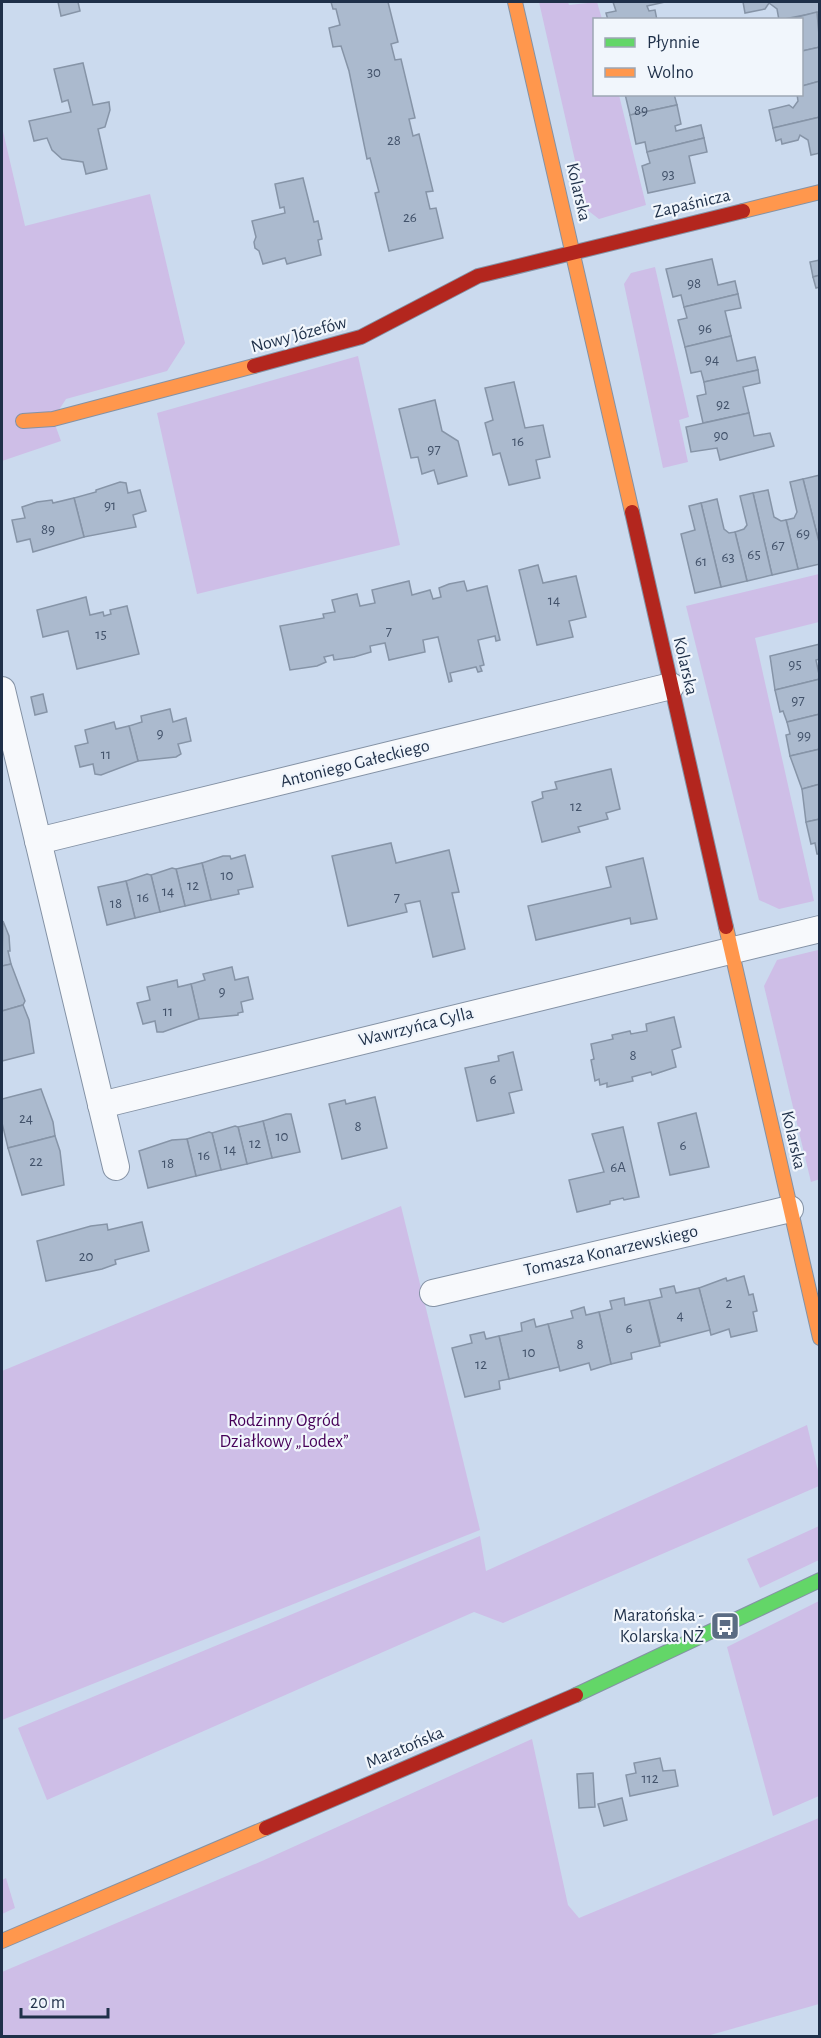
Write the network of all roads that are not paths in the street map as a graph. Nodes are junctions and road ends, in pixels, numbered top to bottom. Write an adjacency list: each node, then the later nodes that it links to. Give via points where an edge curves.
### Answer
1 (515, 2): 3 (street, Kolarska)
2 (819, 192): 3 (street, Zapaśnicza)
3 (574, 252): 4 (street, Nowy Józefów, via 478,276 361,337 53,419); 5 (street, Kolarska)
4 (23, 421)
5 (671, 687): 7 (street, Antoniego Gałeckiego); 9 (street, Kolarska)
6 (2, 690): 7 (street)
7 (38, 841): 10 (street)
8 (819, 929): 9 (street, Wawrzyńca Cylla)
9 (732, 950): 10 (street, Wawrzyńca Cylla); 12 (street, Kolarska)
10 (100, 1105): 11 (street)
11 (116, 1167)
12 (790, 1209): 13 (street, Tomasza Konarzewskiego); 14 (street, Kolarska)
13 (433, 1293)
14 (819, 1338)
15 (819, 1580): 16 (street, Maratońska, via 592,1688)
16 (2, 1941)

